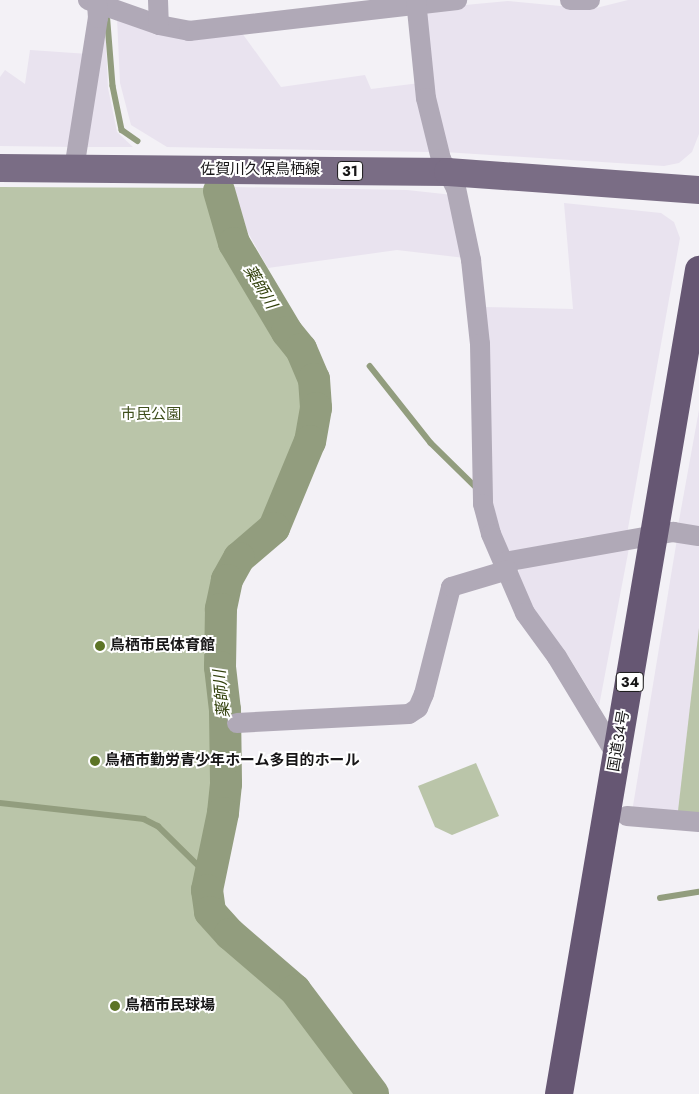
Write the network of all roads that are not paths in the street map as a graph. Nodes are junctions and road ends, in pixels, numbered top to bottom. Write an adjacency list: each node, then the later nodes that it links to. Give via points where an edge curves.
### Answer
1 (158, 0): 7 (street)
2 (457, 0): 6 (street)
3 (570, 0): 4 (street)
4 (590, 0)
5 (93, 2): 7 (street); 9 (street, via 98,18)
6 (416, 2): 7 (street, via 189,31); 10 (street, via 426,98 441,159)
7 (159, 24)
8 (0, 168): 9 (main road, 佐賀川久保鳥栖線 / 31)
9 (74, 169): 10 (main road, 佐賀川久保鳥栖線 / 31)
10 (448, 172): 11 (main road, 佐賀川久保鳥栖線 / 31); 15 (street, via 456,188 471,260 480,344 483,504)
11 (699, 190)
12 (699, 270): 14 (highway, 国道34号 / 34)
13 (699, 536): 14 (street, via 672,532)
14 (654, 537): 15 (street, via 602,543); 17 (highway, 国道34号 / 34)
15 (506, 566): 16 (street, via 451,587 424,694 418,708 409,714); 17 (street, via 535,629 557,657)
16 (237, 723)
17 (617, 756): 20 (highway, 国道34号 / 34)
18 (627, 816): 19 (street)
19 (699, 822)
20 (559, 1094)

